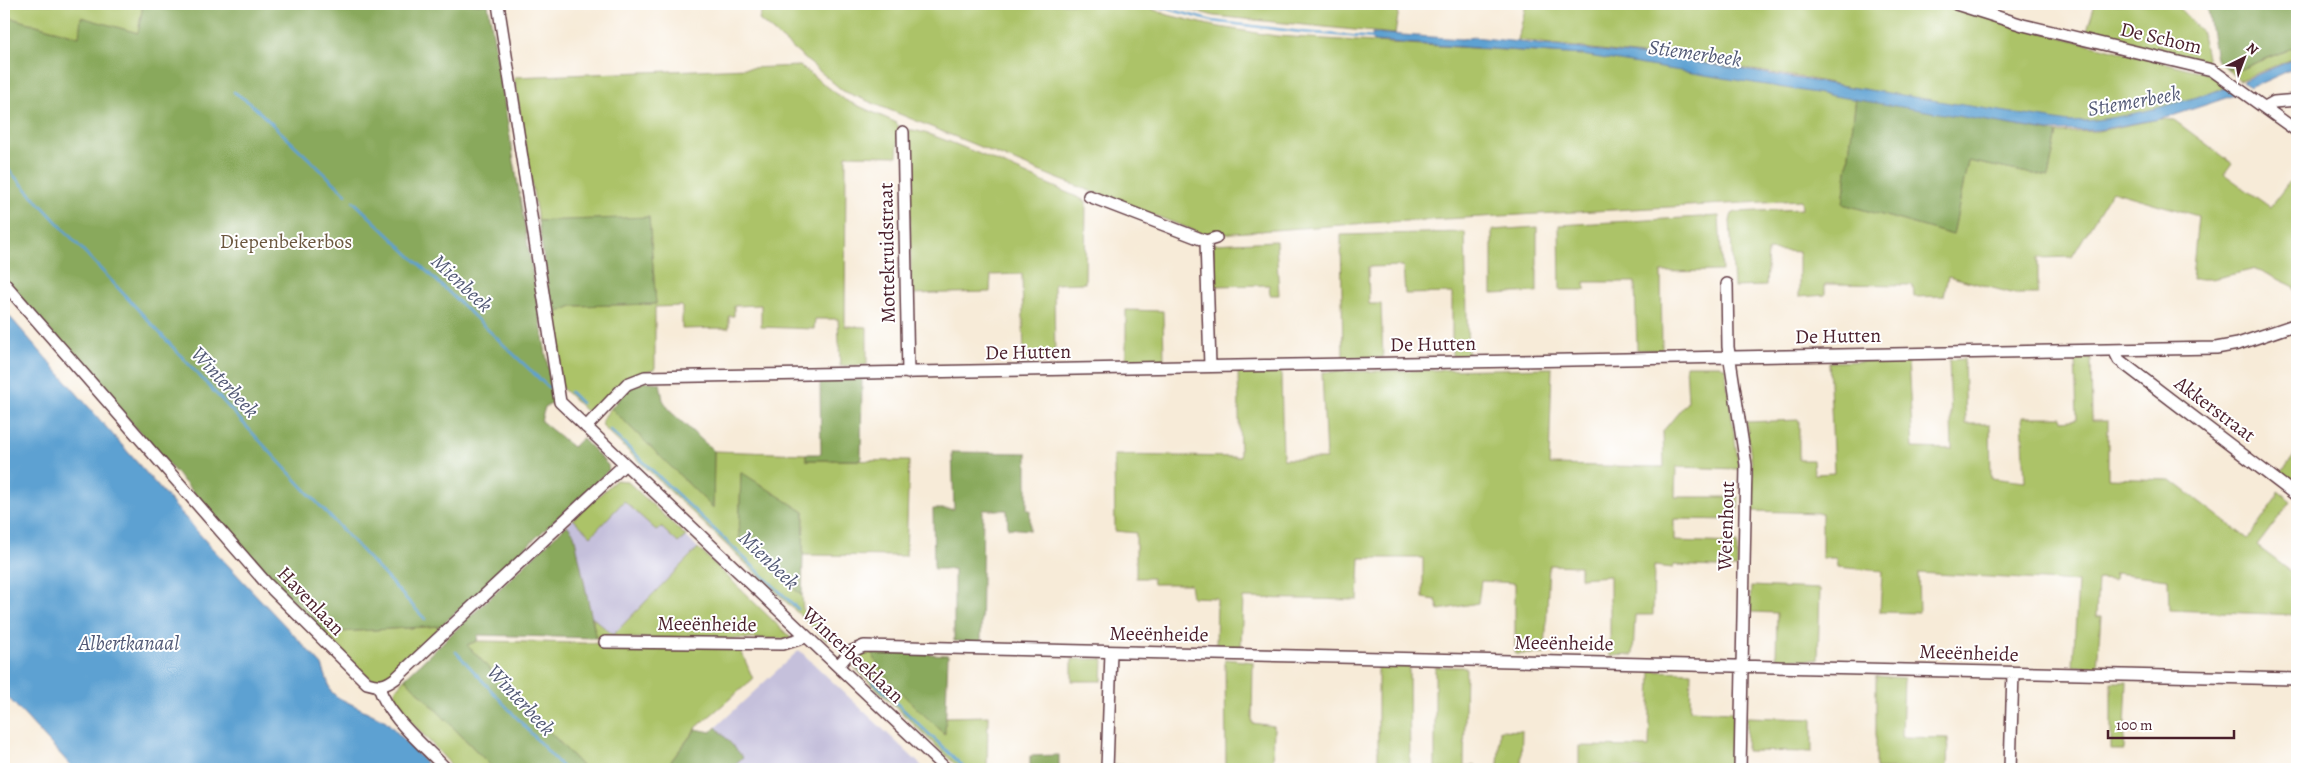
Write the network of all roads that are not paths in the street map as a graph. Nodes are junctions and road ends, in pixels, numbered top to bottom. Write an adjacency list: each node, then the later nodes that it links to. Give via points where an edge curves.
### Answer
1 (498, 4): 15 (street, Winterbeeklaan, via 560,402)
2 (1956, 4): 4 (street, De Schom, via 2023,25 2212,70)
3 (2297, 100): 4 (street, via 2274,102)
4 (2266, 107): 5 (street)
5 (2297, 131)
6 (903, 132): 14 (street, Mottekruidstraat)
7 (1089, 196): 13 (street, via 1211,240)
8 (4, 283): 25 (street, Havenlaan, via 267,584 366,683)
9 (1727, 284): 12 (street, Weienhout)
10 (2297, 324): 11 (street, De Hutten, via 2216,348)
11 (2114, 350): 12 (street, De Hutten); 17 (street, Akkerstraat, via 2119,360)
12 (1730, 356): 13 (street, De Hutten); 22 (street, Weienhout, via 1746,465)
13 (1210, 366): 14 (street, De Hutten)
14 (908, 374): 15 (street, De Hutten, via 645,377 627,384)
15 (586, 427): 16 (street, Winterbeeklaan)
16 (624, 464): 18 (street, Winterbeeklaan); 25 (street, via 396,678)
17 (2297, 496)
18 (806, 637): 19 (street, Meeënheide, via 783,644); 21 (street, Winterbeeklaan)
19 (605, 642)
20 (1110, 652): 21 (street, Meeënheide, via 864,646 850,652); 22 (street, Meeënheide); 28 (street)
21 (838, 666): 27 (street, Winterbeeklaan)
22 (1742, 666): 23 (street, Meeënheide); 29 (street, Weienhout)
23 (2013, 673): 24 (street, Meeënheide); 30 (street)
24 (2297, 679)
25 (379, 687): 26 (street, via 382,699 392,712)
26 (446, 769)
27 (946, 769)
28 (1107, 769)
29 (1740, 769)
30 (2010, 769)

